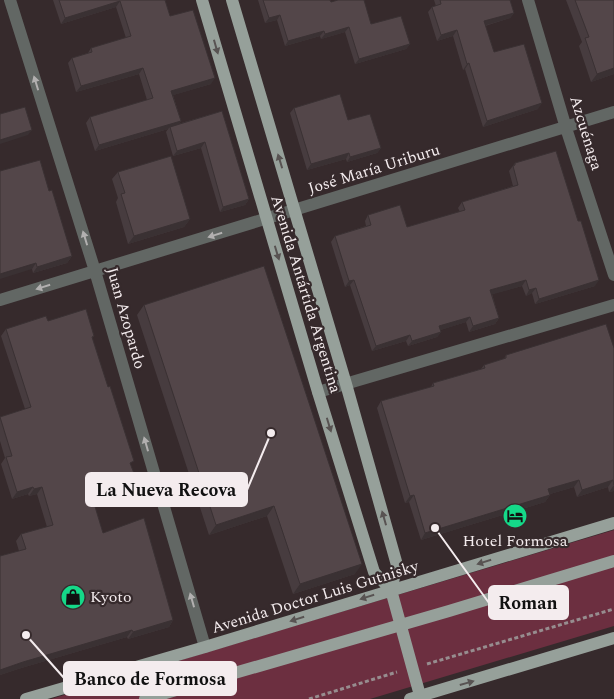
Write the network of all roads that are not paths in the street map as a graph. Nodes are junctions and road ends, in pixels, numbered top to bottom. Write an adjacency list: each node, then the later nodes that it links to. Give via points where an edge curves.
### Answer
1 (10, 0): 9 (street, Juan Azopardo, one-way to 1)
2 (202, 0): 8 (main road, Avenida Antártida Argentina, one-way to 8)
3 (232, 0): 7 (main road, Avenida Antártida Argentina, one-way to 3)
4 (528, 0): 6 (street, Azcuénaga)
5 (614, 112): 6 (street, José María Uriburu)
6 (566, 128): 7 (street, José María Uriburu); 10 (street, Azcuénaga)
7 (295, 210): 8 (street, José María Uriburu); 13 (main road, Avenida Antártida Argentina)
8 (267, 219): 9 (street, José María Uriburu, one-way to 9); 14 (main road, Avenida Antártida Argentina, one-way to 14)
9 (95, 271): 11 (street, José María Uriburu, one-way to 11); 20 (street, Juan Azopardo, one-way to 9)
10 (614, 275)
11 (0, 300)
12 (614, 305): 13 (street)
13 (346, 384): 14 (street); 17 (main road, Avenida Antártida Argentina, one-way to 13, via 397,565)
14 (318, 392): 17 (main road, Avenida Antártida Argentina, one-way to 17, via 374,572)
15 (614, 523): 17 (main road, Avenida Doctor Luis Gutnisky, one-way to 17)
16 (614, 561): 18 (main road)
17 (391, 590): 18 (main road, Avenida Antártida Argentina); 20 (main road, Avenida Doctor Luis Gutnisky, one-way to 20)
18 (401, 625): 21 (main road, Avenida Antártida Argentina); 23 (main road)
19 (614, 638): 21 (main road, one-way to 19)
20 (205, 647): 22 (main road, Avenida Doctor Luis Gutnisky)
21 (417, 698)
22 (26, 699)
23 (145, 699)

